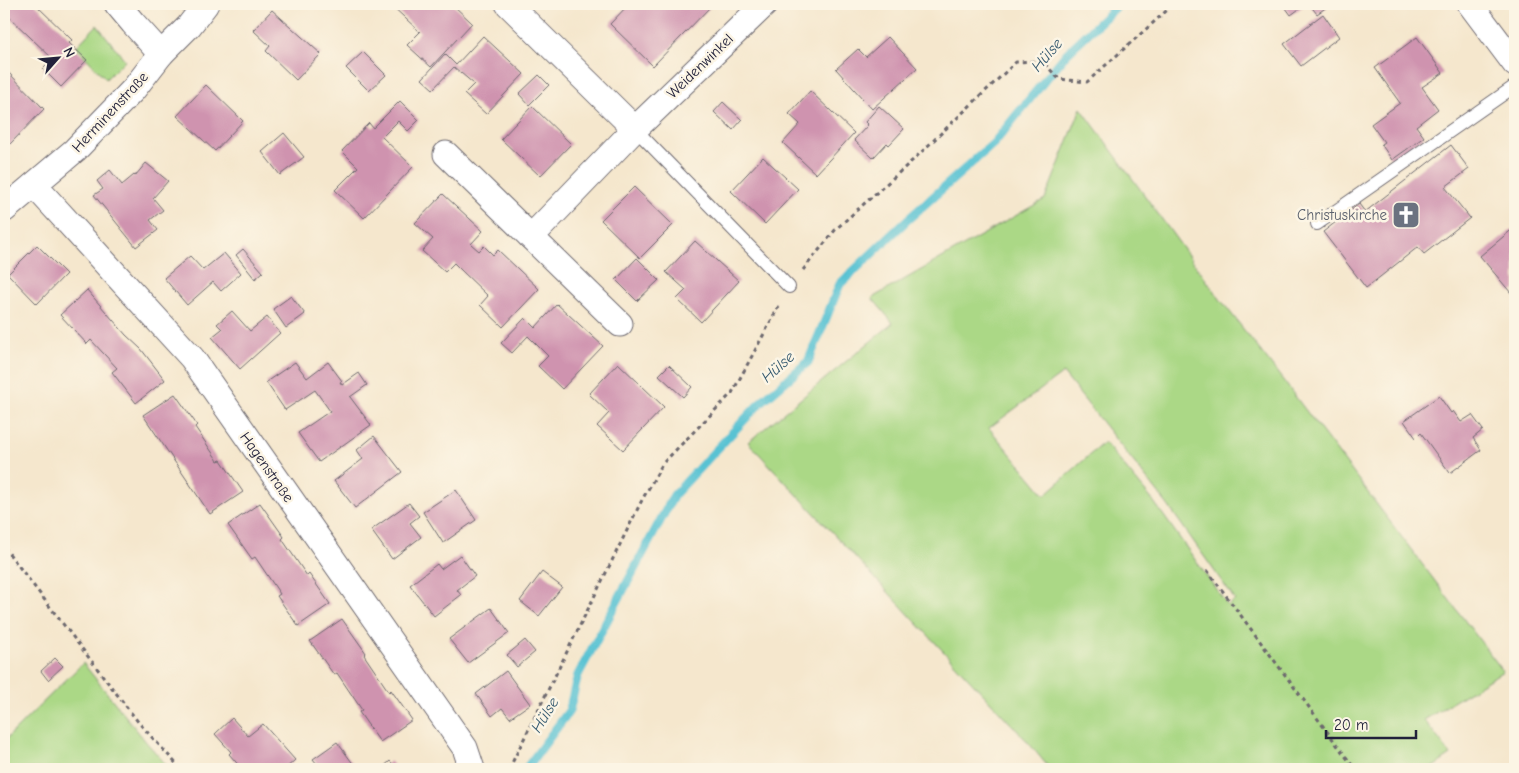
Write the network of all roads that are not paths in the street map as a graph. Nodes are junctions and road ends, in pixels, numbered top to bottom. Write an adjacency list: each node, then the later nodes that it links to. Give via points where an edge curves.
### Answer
1 (117, 4): 6 (street)
2 (206, 4): 6 (street, Herminenstraße)
3 (508, 4): 9 (street)
4 (765, 4): 9 (street, Weidenwinkel)
5 (1470, 4): 7 (street)
6 (161, 54): 11 (street, Herminenstraße, via 133,90 75,150)
7 (1515, 64)
8 (1515, 86): 13 (lane)
9 (635, 129): 14 (street, Weidenwinkel); 15 (lane)
10 (446, 154): 14 (street)
11 (34, 185): 12 (street, Herminenstraße); 17 (street, Hagenstraße, via 192,358 465,748)
12 (4, 210)
13 (1316, 224)
14 (530, 237): 16 (street)
15 (789, 287)
16 (620, 324)
17 (472, 769)

